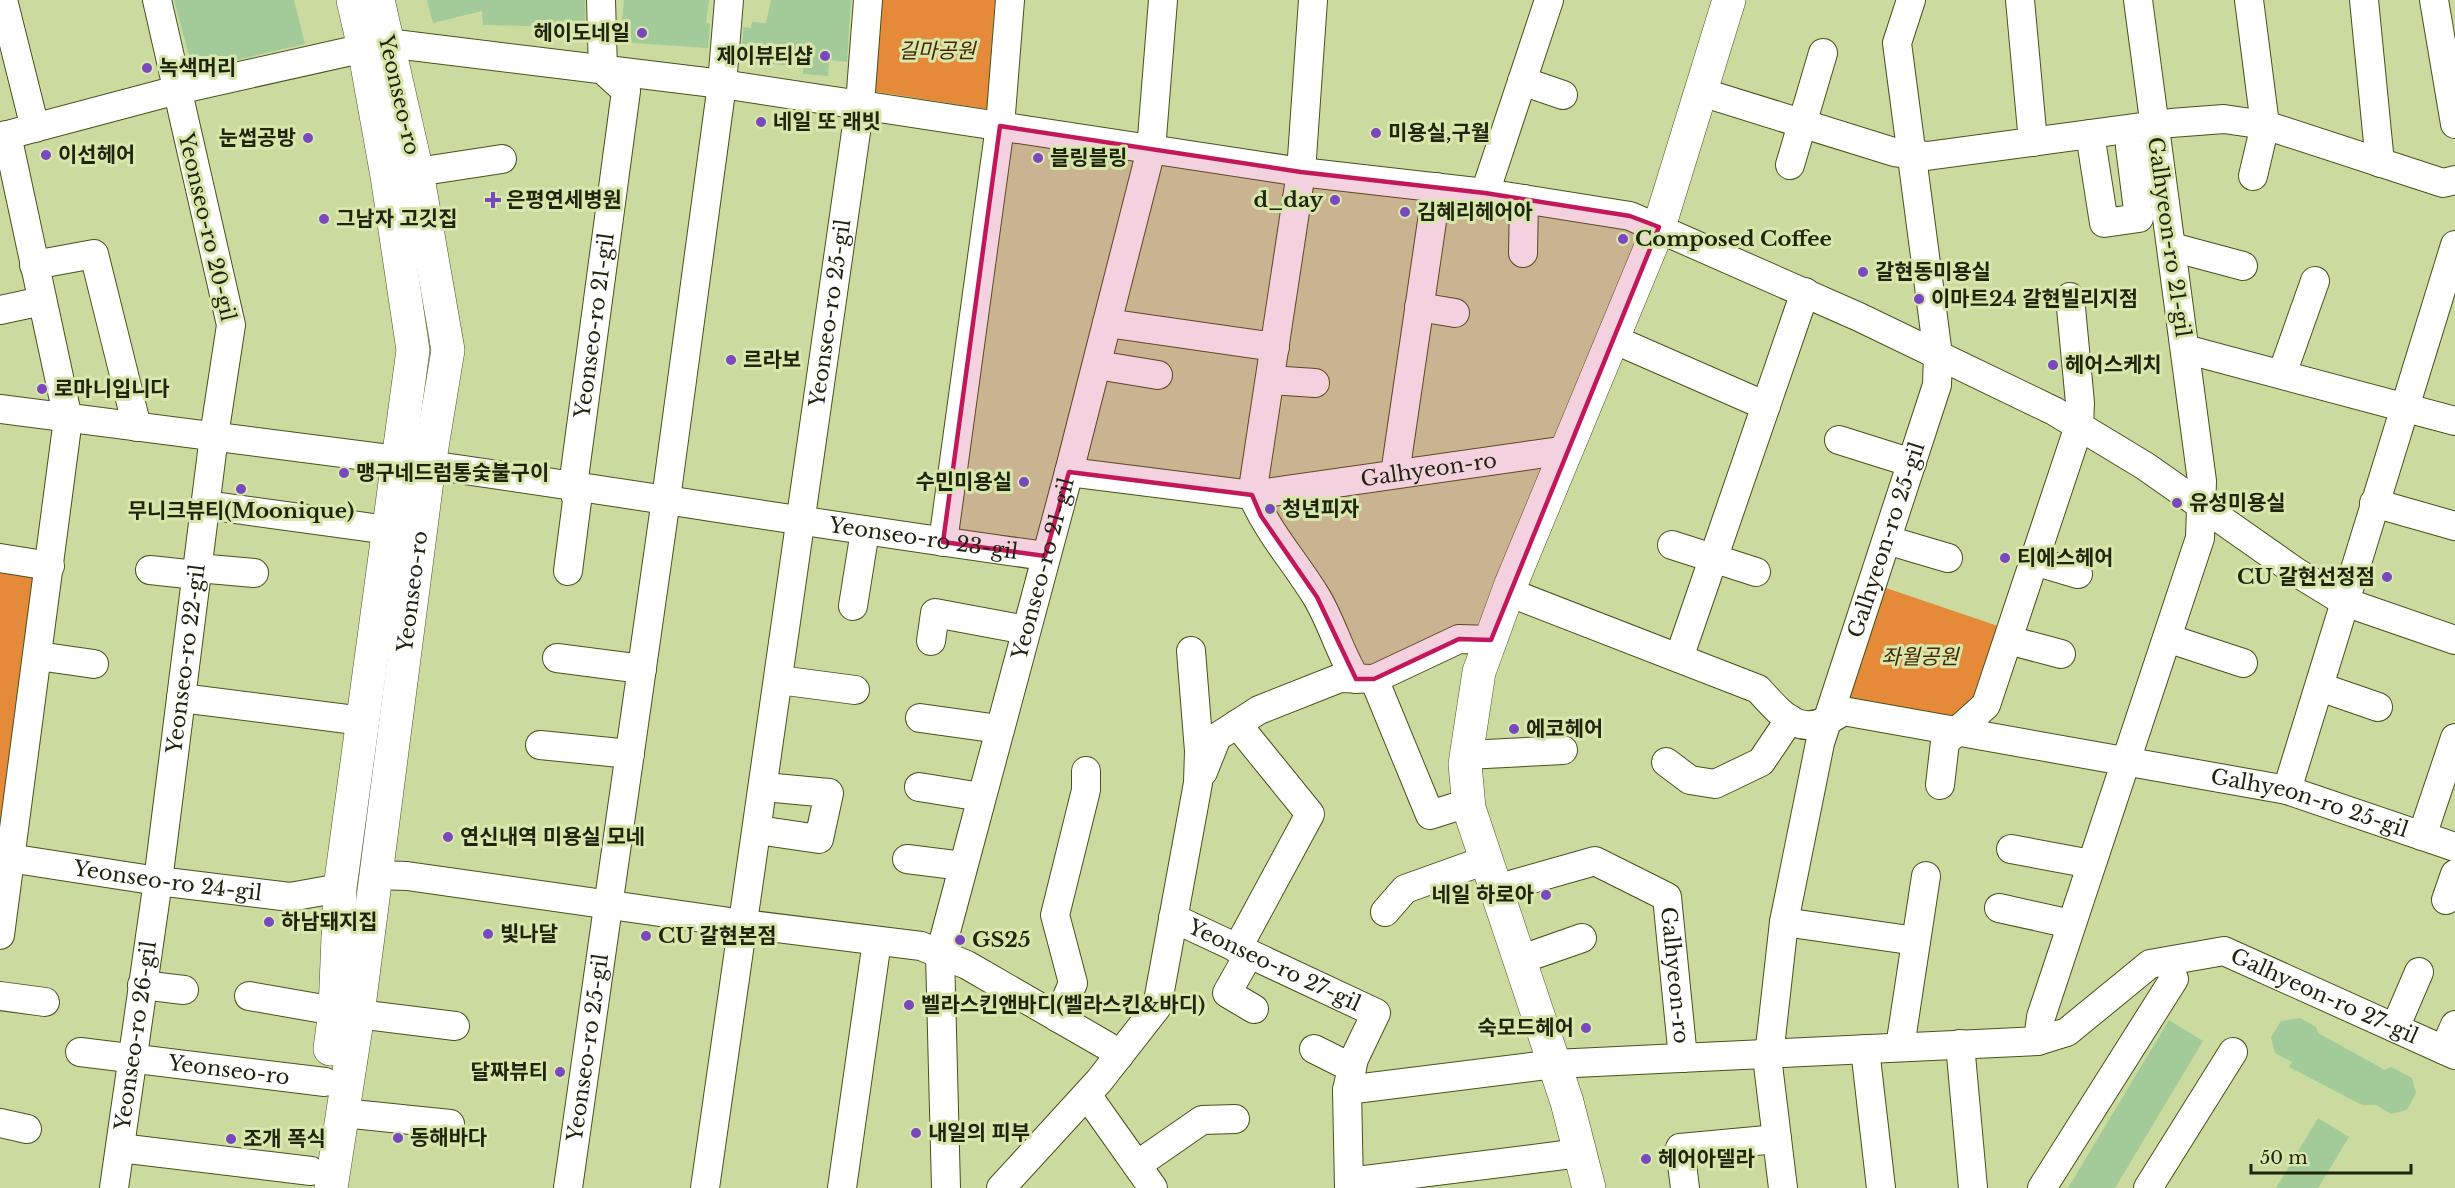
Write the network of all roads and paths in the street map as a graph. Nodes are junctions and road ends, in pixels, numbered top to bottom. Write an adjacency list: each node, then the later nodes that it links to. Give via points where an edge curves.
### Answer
1 (3, 0): 33 (street)
2 (157, 0): 24 (street, Yeonseo-ro 20-gil)
3 (353, 0): 19 (main road, Yeonseo-ro)
4 (378, 0): 19 (main road, Yeonseo-ro)
5 (601, 0): 21 (street)
6 (729, 0): 23 (street)
7 (868, 0): 27 (street)
8 (1010, 0): 31 (street)
9 (1163, 0): 38 (street)
10 (1313, 0): 44 (street)
11 (1549, 0): 22 (street)
12 (1730, 0): 25 (main road)
13 (1911, 0): 39 (street, via 1897,43)
14 (2020, 0): 36 (street)
15 (2138, 0): 32 (street, Galhyeon-ro 21-gil)
16 (2249, 0): 30 (street)
17 (2364, 0): 41 (street)
18 (2434, 0): 29 (street)
19 (376, 45): 21 (street); 24 (street); 43 (main road, Yeonseo-ro); 83 (main road, Yeonseo-ro, via 387,176 413,350)
20 (1823, 53): 28 (street)
21 (603, 70): 23 (street); 88 (street, Yeonseo-ro 21-gil, via 626,91)
22 (1521, 81): 26 (street); 48 (street)
23 (722, 84): 27 (street); 90 (street)
24 (177, 90): 33 (street); 80 (street, Yeonseo-ro 20-gil, via 231,325)
25 (1701, 92): 28 (street, Galhyeon-ro 21-gil); 50 (main road)
26 (1563, 95)
27 (860, 104): 31 (street); 94 (street, Yeonseo-ro 25-gil)
28 (1804, 124): 39 (street, Galhyeon-ro 21-gil); 42 (street)
29 (2455, 124)
30 (2265, 125): 32 (street, Galhyeon-ro 21-gil, via 2224,119); 41 (street, Galhyeon-ro 21-gil); 45 (street)
31 (1000, 126): 38 (street); 99 (street)
32 (2153, 126): 34 (street, Galhyeon-ro 21-gil); 52 (street, Galhyeon-ro 21-gil)
33 (35, 128): 35 (street)
34 (2090, 135): 36 (street, Galhyeon-ro 21-gil); 37 (street, via 2104,223 2139,218)
35 (3, 136): 54 (street)
36 (2033, 142): 39 (street, Galhyeon-ro 21-gil)
37 (2130, 147)
38 (1151, 150): 44 (street); 63 (street)
39 (1911, 155): 67 (street, Galhyeon-ro 25-gil)
40 (502, 159): 43 (street)
41 (2380, 163): 46 (street, Galhyeon-ro 21-gil, via 2443,183)
42 (1790, 165)
43 (417, 172): 85 (main road, Yeonseo-ro, via 448,350)
44 (1301, 172): 47 (street); 65 (street)
45 (2253, 176)
46 (2455, 180)
47 (1437, 187): 48 (street); 60 (street)
48 (1485, 193): 49 (street)
49 (1524, 199): 50 (street, via 1630,216); 53 (street)
50 (1659, 227): 57 (street); 64 (main road)
51 (2455, 245): 74 (street)
52 (2172, 247): 55 (street); 66 (street, Galhyeon-ro 21-gil)
53 (1523, 253)
54 (34, 265): 59 (street); 79 (street, via 94,254)
55 (2243, 267)
56 (2315, 281): 69 (street)
57 (1804, 292): 67 (street); 73 (street)
58 (2070, 297): 78 (street)
59 (42, 300): 61 (street); 76 (street)
60 (1419, 307): 62 (street); 87 (street)
61 (0, 310)
62 (1455, 313)
63 (1107, 323): 65 (street); 68 (street)
64 (1613, 339): 73 (street); 82 (main road)
65 (1275, 347): 71 (street)
66 (2185, 349): 69 (street); 93 (street, Galhyeon-ro 21-gil, via 2202,481)
67 (1938, 355): 78 (street); 84 (street, Galhyeon-ro 25-gil, via 1937,385)
68 (1097, 365): 70 (street); 86 (street)
69 (2282, 374): 74 (street)
70 (1158, 375)
71 (1270, 380): 72 (street); 89 (street)
72 (1315, 383)
73 (1766, 406): 103 (street)
74 (2405, 406): 77 (street); 91 (street)
75 (0, 409): 76 (street)
76 (68, 419): 79 (street); 106 (street)
77 (2455, 421)
78 (2079, 426): 93 (street); 105 (street)
79 (137, 427): 80 (street)
80 (214, 436): 83 (street); 92 (street, Yeonseo-ro 22-gil)
81 (1839, 440): 84 (street)
82 (1567, 450): 87 (street, Galhyeon-ro); 113 (main road)
83 (397, 460): 96 (main road, Yeonseo-ro)
84 (1912, 463): 98 (street, Galhyeon-ro 25-gil)
85 (429, 465): 88 (street, Yeonseo-ro 23-gil); 166 (main road, Yeonseo-ro)
86 (1069, 472): 89 (street, Yeonseo-ro 21-gil); 101 (street, Yeonseo-ro 21-gil)
87 (1395, 474): 89 (street, Galhyeon-ro)
88 (573, 486): 90 (street, Yeonseo-ro 23-gil); 108 (street, via 577,501)
89 (1252, 495): 130 (street, via 1261,516 1317,597 1343,658)
90 (666, 499): 94 (street, Yeonseo-ro 23-gil); 129 (street)
91 (2374, 503): 95 (street); 114 (street)
92 (206, 505): 96 (street, Yeonseo-ro); 110 (street, Yeonseo-ro 22-gil)
93 (2201, 505): 114 (street); 121 (street, Galhyeon-ro 21-gil, via 2200,538)
94 (802, 522): 97 (street, Yeonseo-ro 23-gil); 131 (street, Yeonseo-ro 23-gil)
95 (2455, 526)
96 (388, 530): 138 (main road, Yeonseo-ro)
97 (865, 531): 99 (street, Yeonseo-ro 23-gil); 115 (street)
98 (1887, 540): 104 (street); 139 (street, Galhyeon-ro 25-gil)
99 (943, 542): 101 (street, Yeonseo-ro 23-gil)
100 (1672, 545): 103 (street)
101 (1045, 556): 116 (street, Yeonseo-ro 21-gil)
102 (0, 558): 106 (street)
103 (1714, 558): 109 (street); 126 (street)
104 (1948, 558)
105 (2034, 561): 112 (street); 118 (street)
106 (50, 566): 124 (street)
107 (150, 570): 110 (street)
108 (568, 571)
109 (1756, 572)
110 (197, 573): 111 (street, via 208,569); 134 (street, Yeonseo-ro 22-gil)
111 (254, 573)
112 (2078, 574)
113 (1508, 592): 117 (main road); 126 (street, Galhyeon-ro 25-gil)
114 (2345, 602): 119 (street); 132 (street)
115 (853, 606)
116 (1026, 630): 120 (street, via 935,613); 141 (street, Yeonseo-ro 21-gil)
117 (1491, 640): 130 (street, via 1459,639); 147 (main road, via 1479,672)
118 (2008, 640): 123 (street); 142 (street, via 1986,705)
119 (2455, 640)
120 (931, 641)
121 (2165, 642): 127 (street); 148 (street, Galhyeon-ro 21-gil)
122 (1191, 651): 151 (street)
123 (2061, 654)
124 (38, 656): 128 (street); 162 (street)
125 (557, 658): 129 (street)
126 (1679, 658): 137 (street, Galhyeon-ro 25-gil, via 1758,689 1779,713)
127 (2244, 663)
128 (94, 664)
129 (642, 669): 146 (street, Yeonseo-ro 25-gil)
130 (1365, 679): 140 (street, via 1340,678 1259,710); 157 (street, via 1430,815)
131 (779, 680): 133 (street); 153 (street, Yeonseo-ro 23-gil)
132 (2320, 687): 135 (street); 155 (street)
133 (855, 690)
134 (182, 698): 138 (street); 169 (street, Yeonseo-ro 22-gil)
135 (2378, 707)
136 (920, 718): 141 (street)
137 (1790, 718): 139 (street, Galhyeon-ro 25-gil, via 1806,727); 149 (street, via 1761,762 1715,784 1690,780)
138 (363, 721): 170 (main road, Yeonseo-ro)
139 (1827, 723): 142 (street, Galhyeon-ro 25-gil, via 1843,711); 175 (street, Galhyeon-ro 25-gil)
140 (1237, 724): 151 (street, via 1217,737); 182 (street, via 1310,814)
141 (999, 729): 156 (street, Yeonseo-ro 21-gil)
142 (1958, 732): 148 (street, Galhyeon-ro 25-gil); 152 (street, via 1945,742)
143 (2455, 738): 159 (street)
144 (540, 745): 146 (street)
145 (1563, 750): 147 (street)
146 (630, 754): 171 (street, Yeonseo-ro 25-gil)
147 (1466, 755): 157 (main road)
148 (2125, 760): 155 (street, Galhyeon-ro 25-gil); 164 (street)
149 (1666, 762)
150 (1086, 771): 194 (street, via 1086,790 1054,915 1073,983)
151 (1198, 783): 174 (street)
152 (1940, 785)
153 (764, 787): 158 (street); 158 (street, via 828,793 819,839)
154 (919, 787): 156 (street)
155 (2287, 790): 159 (street, Galhyeon-ro 25-gil)
156 (981, 796): 165 (street, Yeonseo-ro 21-gil)
157 (1468, 803): 167 (main road)
158 (758, 830): 176 (street)
159 (2422, 836): 160 (street, Galhyeon-ro 25-gil)
160 (2455, 847)
161 (2011, 849): 164 (street)
162 (4, 854): 169 (street, Yeonseo-ro 24-gil); 178 (street)
163 (907, 859): 165 (street)
164 (2091, 864): 177 (street)
165 (963, 866): 183 (street, Yeonseo-ro 21-gil)
166 (375, 875): 171 (street, via 407,876); 193 (main road, Yeonseo-ro)
167 (1491, 875): 173 (street, via 1405,889); 184 (main road); 207 (street, Galhyeon-ro, via 1595,861 1667,897)
168 (1926, 876): 181 (street)
169 (158, 881): 170 (street, Yeonseo-ro 24-gil, via 290,897); 187 (street, Yeonseo-ro 26-gil)
170 (339, 888): 193 (main road, Yeonseo-ro)
171 (609, 905): 176 (street); 223 (street, Yeonseo-ro 25-gil)
172 (1999, 908): 177 (street)
173 (1385, 912)
174 (1173, 918): 182 (street, Yeonseo-ro 27-gil); 206 (street, via 1157,1007)
175 (1784, 922): 181 (street); 205 (street)
176 (744, 924): 180 (street); 224 (street)
177 (2072, 924): 197 (street, via 2041,1017)
178 (0, 935)
179 (1582, 938): 184 (street)
180 (878, 941): 183 (street, via 921,946); 225 (street)
181 (1916, 941): 200 (street)
182 (1243, 951): 192 (street, via 1227,993); 210 (street, Yeonseo-ro 27-gil, via 1376,1013)
183 (939, 954): 194 (street, via 967,965); 226 (street)
184 (1519, 960): 209 (main road)
185 (2419, 972): 196 (street)
186 (2174, 979): 233 (street)
187 (142, 985): 188 (street); 208 (street, Yeonseo-ro 26-gil)
188 (184, 990)
189 (0, 996): 191 (street)
190 (249, 996): 193 (street)
191 (45, 1002)
192 (1254, 1009)
193 (347, 1012): 195 (street); 211 (main road, Yeonseo-ro); 213 (main road, Yeonseo-ro)
194 (1058, 1018): 206 (street)
195 (455, 1026)
196 (2395, 1028): 197 (street, Galhyeon-ro 27-gil, via 2224,951 2150,964 2067,1032); 198 (street, Galhyeon-ro 27-gil)
197 (2038, 1041): 199 (street, Galhyeon-ro 27-gil)
198 (2451, 1043)
199 (1960, 1044): 200 (street, Galhyeon-ro 27-gil); 232 (street)
200 (1900, 1047): 202 (street, Galhyeon-ro 27-gil)
201 (1314, 1049): 210 (street)
202 (1865, 1049): 205 (street, Galhyeon-ro 27-gil); 231 (street)
203 (80, 1052): 208 (street, Yeonseo-ro)
204 (2233, 1052): 234 (street)
205 (1769, 1053): 207 (street, Galhyeon-ro 27-gil); 216 (street)
206 (1119, 1056): 212 (street)
207 (1683, 1058): 209 (street, Galhyeon-ro 27-gil)
208 (132, 1060): 211 (street, Yeonseo-ro); 217 (street, Yeonseo-ro 26-gil)
209 (1554, 1064): 210 (street); 218 (main road)
210 (1350, 1079): 221 (street, Yeonseo-ro 27-gil)
211 (325, 1082): 220 (main road, Yeonseo-ro)
212 (1087, 1095): 219 (street); 227 (street)
213 (343, 1113): 215 (street); 220 (main road, Yeonseo-ro)
214 (1235, 1119): 219 (street, via 1202,1120)
215 (450, 1124)
216 (1777, 1139): 229 (street, via 1680,1148); 230 (street)
217 (120, 1148): 220 (street); 222 (street, Yeonseo-ro 26-gil)
218 (1580, 1154): 221 (street); 228 (main road)
219 (1145, 1177)
220 (317, 1182)
221 (1349, 1185)
222 (114, 1188)
223 (568, 1188)
224 (705, 1188)
225 (842, 1188)
226 (946, 1188)
227 (1001, 1188)
228 (1589, 1188)
229 (1684, 1188)
230 (1782, 1188)
231 (1881, 1188)
232 (1973, 1188)
233 (2042, 1188)
234 (2148, 1188)

